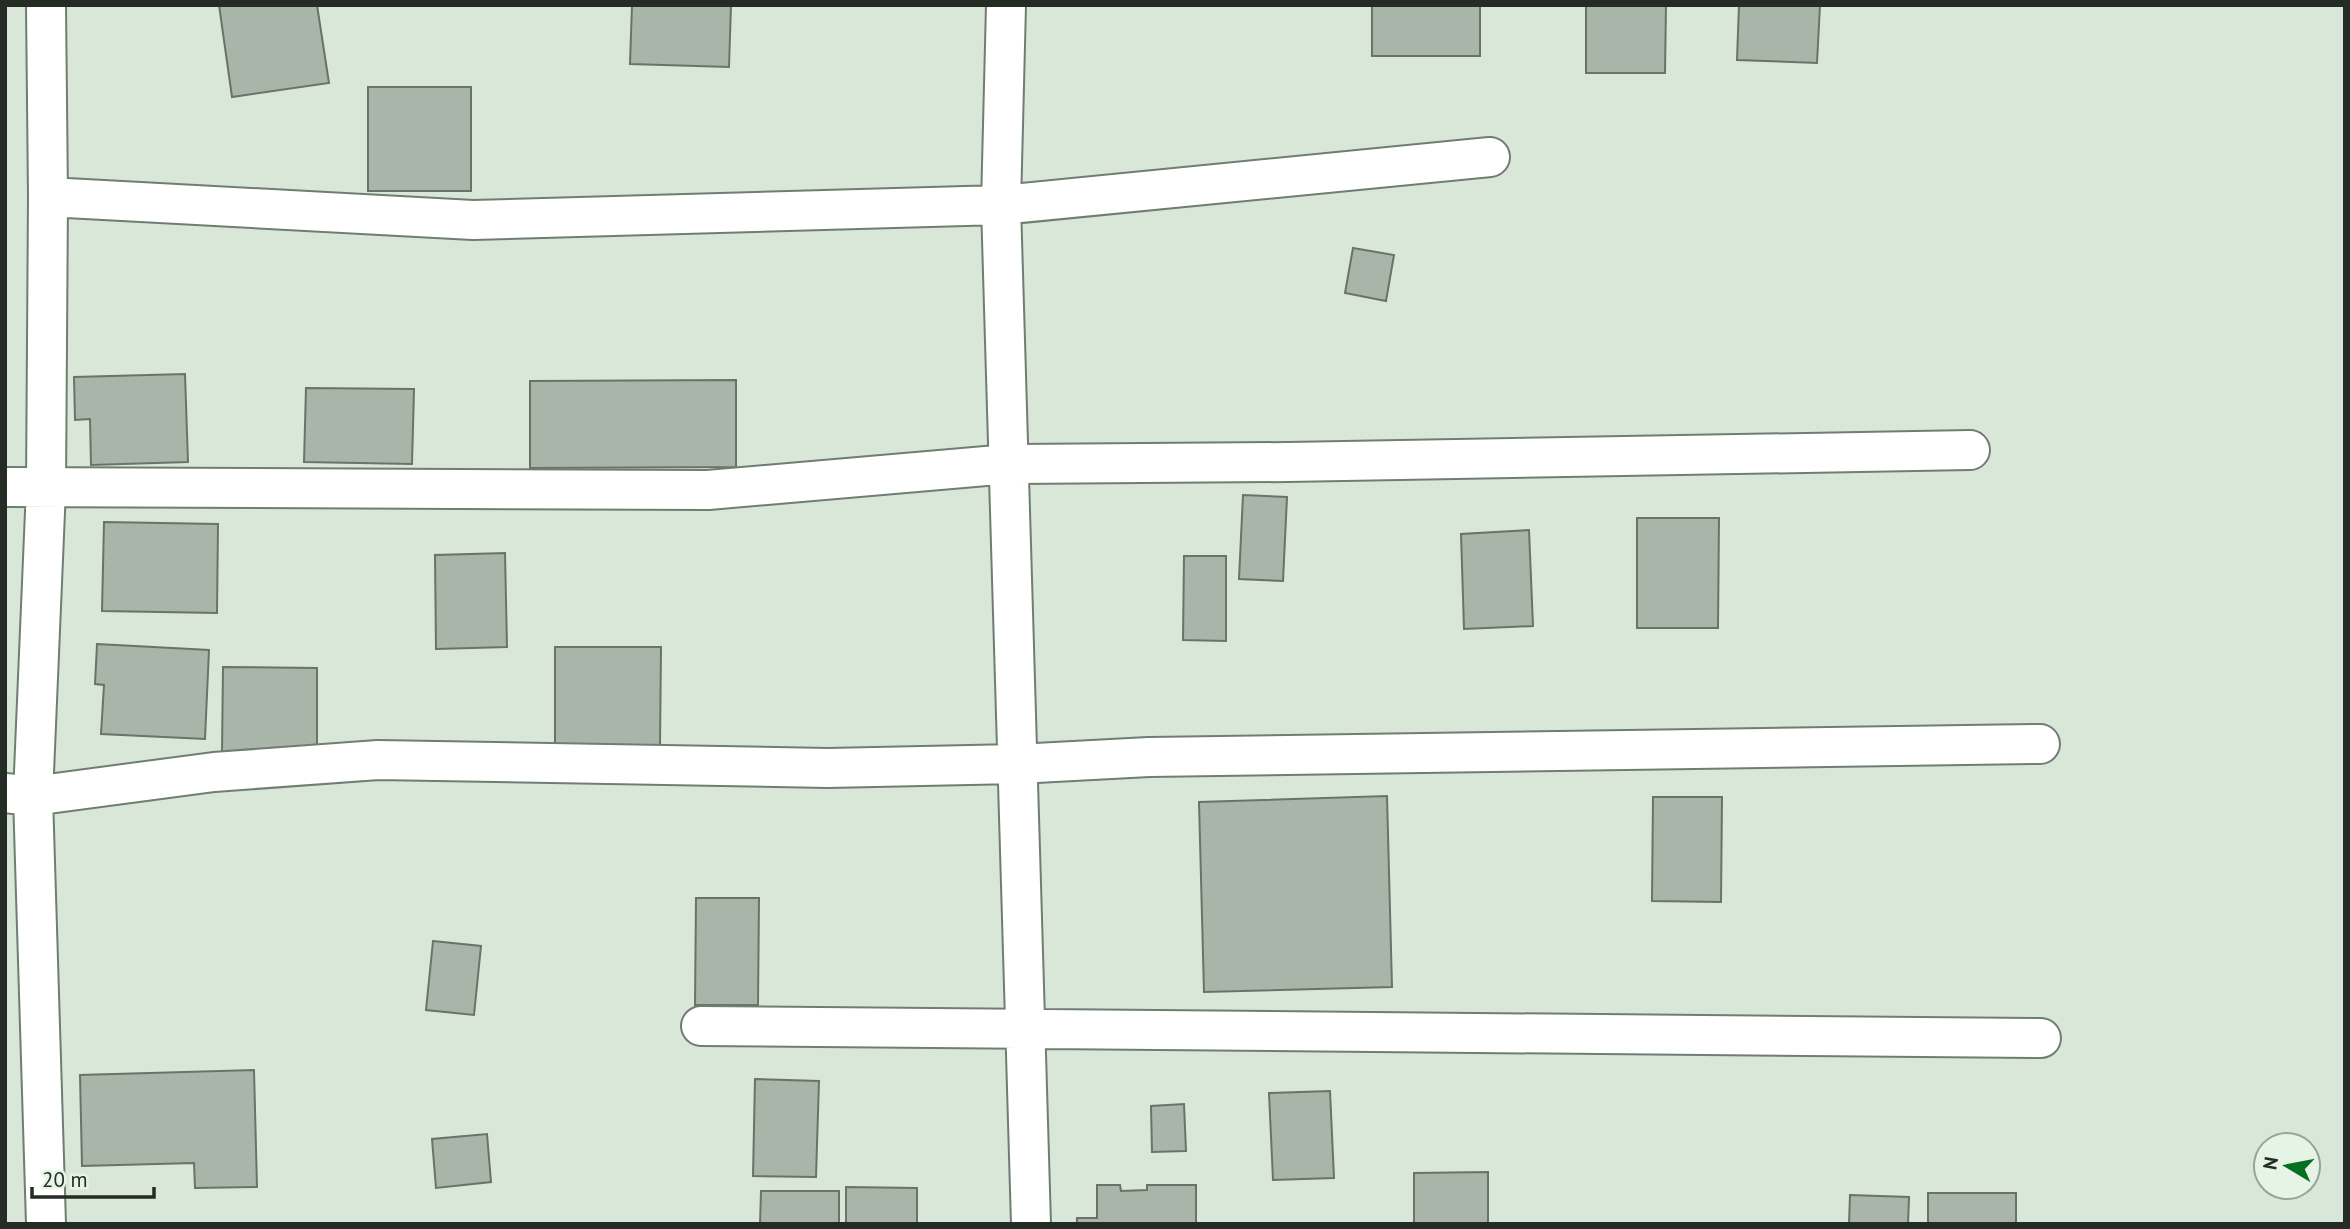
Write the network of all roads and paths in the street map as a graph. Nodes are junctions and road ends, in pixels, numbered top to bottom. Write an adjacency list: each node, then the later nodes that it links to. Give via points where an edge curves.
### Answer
1 (46, 5): 4 (street)
2 (1006, 5): 5 (street)
3 (1490, 157): 5 (street)
4 (48, 197): 5 (street, via 473,220); 9 (street)
5 (1001, 205): 7 (street)
6 (1970, 450): 7 (street)
7 (1009, 464): 9 (street, via 708,490); 11 (street)
8 (5, 487): 9 (street)
9 (46, 488): 12 (street)
10 (2040, 744): 11 (street, via 1163,757)
11 (1017, 764): 12 (street, via 828,768 378,761 214,772); 14 (street)
12 (19, 795): 16 (street)
13 (701, 1026): 14 (street)
14 (1025, 1029): 15 (street); 17 (street)
15 (2041, 1038)
16 (46, 1224)
17 (1031, 1224)

